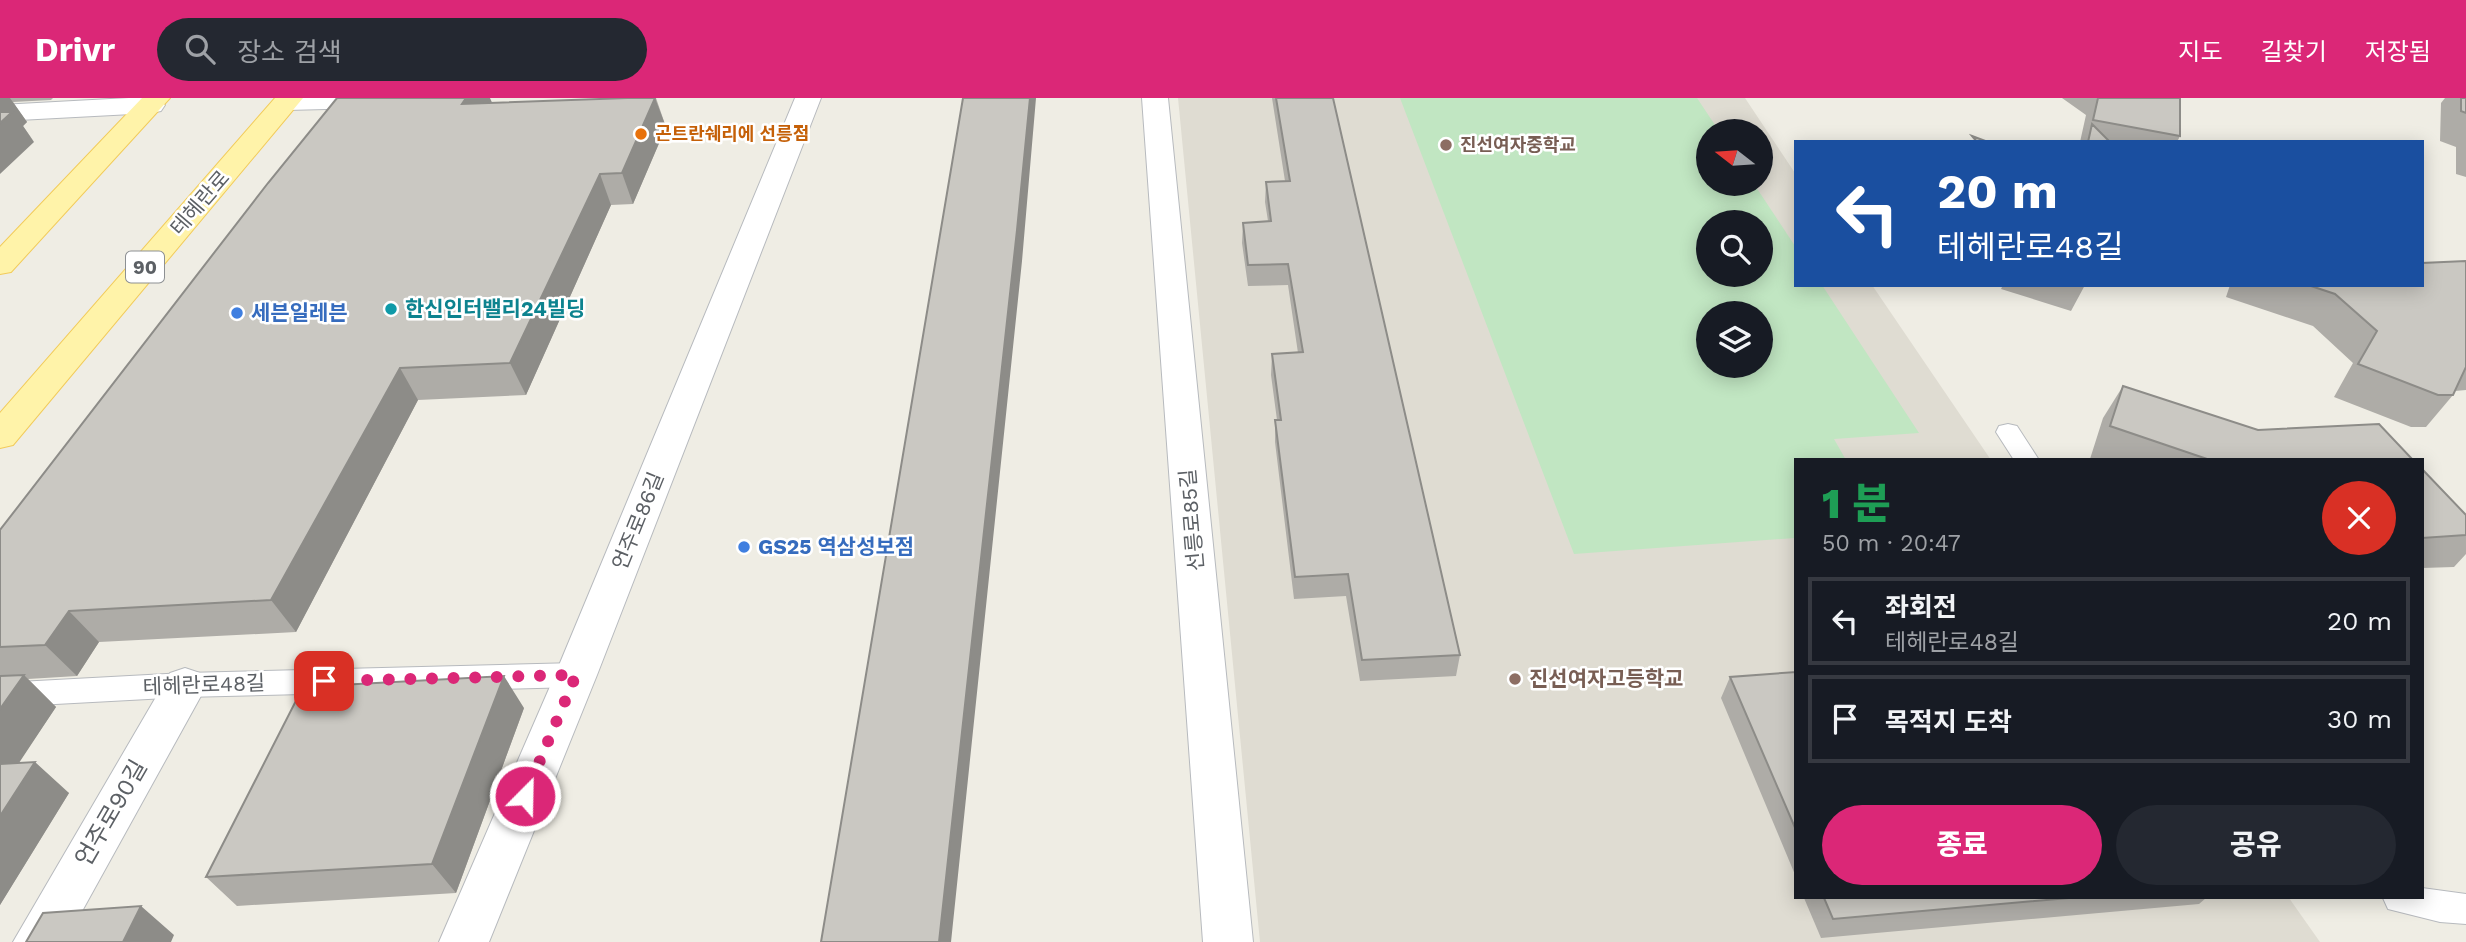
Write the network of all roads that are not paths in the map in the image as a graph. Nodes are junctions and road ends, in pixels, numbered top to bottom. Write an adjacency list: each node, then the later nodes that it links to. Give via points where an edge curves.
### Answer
1 (444, 98): 4 (street)
2 (808, 98): 11 (street, 언주로86길)
3 (1155, 98): 18 (street, 선릉로85길)
4 (288, 100): 9 (main road, 테헤란로 / 90)
5 (154, 101): 6 (street); 7 (main road)
6 (0, 113)
7 (0, 265)
8 (2008, 432): 10 (lane)
9 (0, 436)
10 (2026, 458)
11 (576, 675): 12 (lane, 테헤란로48길); 17 (street, 언주로86길)
12 (185, 685): 13 (lane, 테헤란로48길); 16 (street, 언주로90길)
13 (0, 695)
14 (2404, 899): 15 (lane)
15 (2466, 909)
16 (38, 942)
17 (464, 942)
18 (1228, 942)

